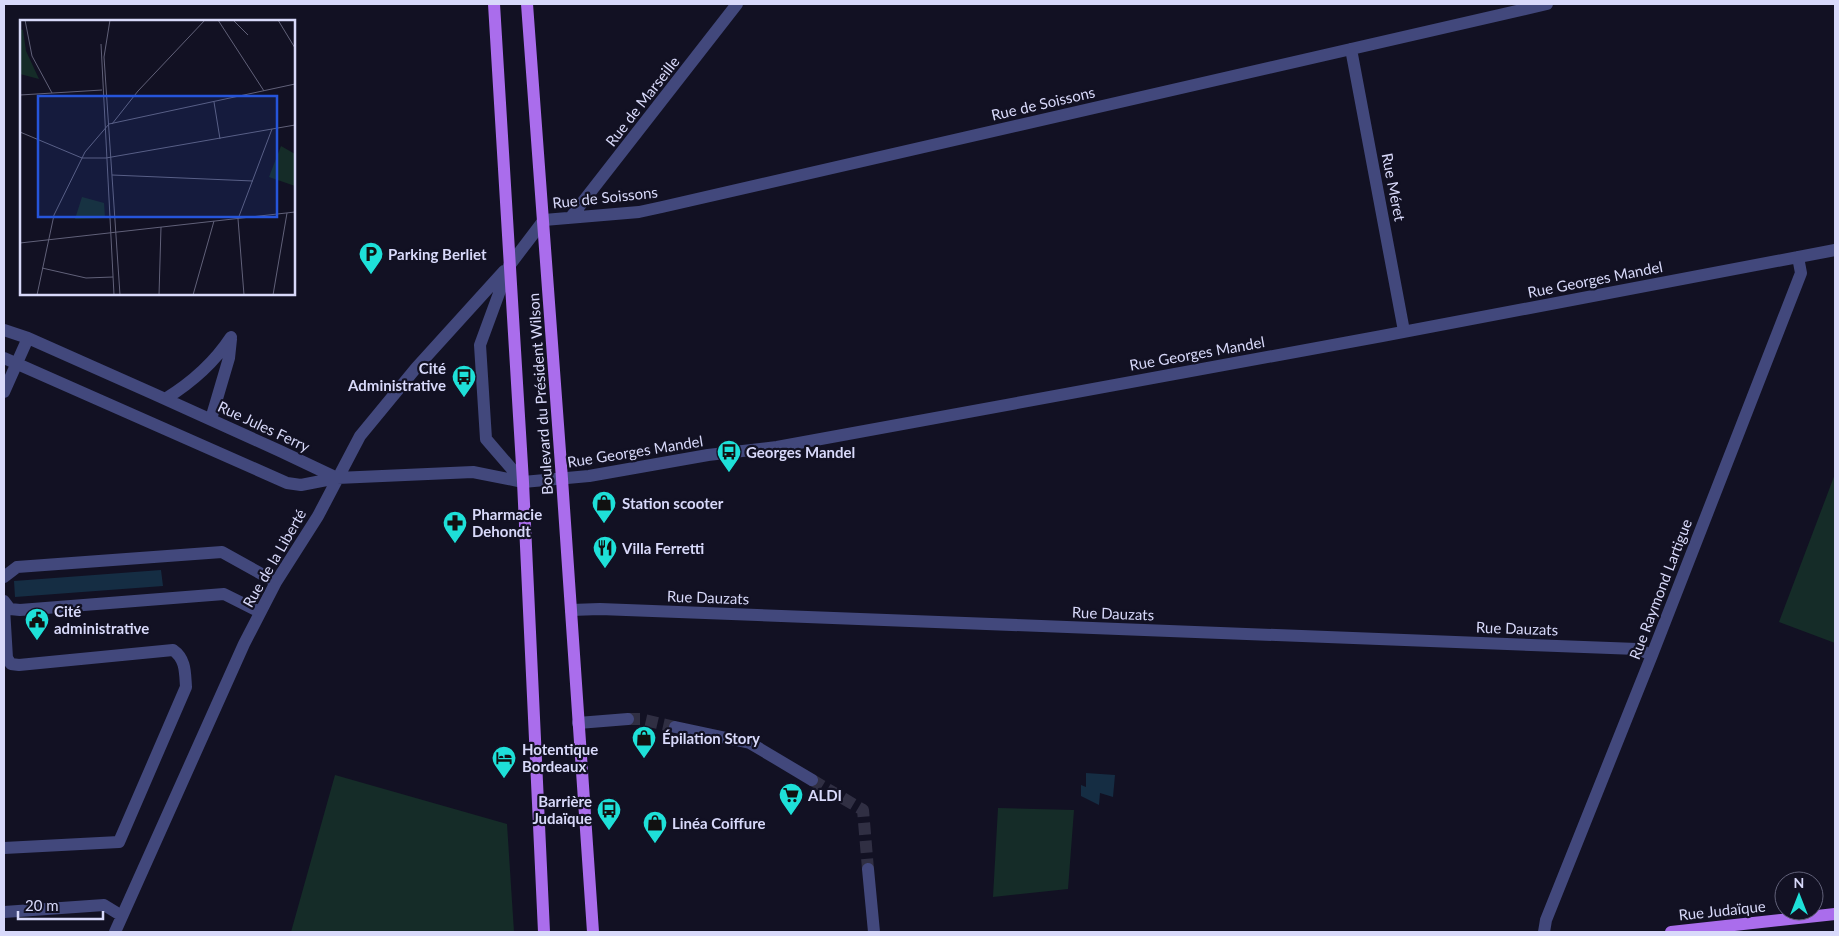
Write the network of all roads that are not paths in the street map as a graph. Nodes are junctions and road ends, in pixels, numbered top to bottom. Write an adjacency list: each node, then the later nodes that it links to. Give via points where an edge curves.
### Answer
1 (494, 4): 10 (main road, Boulevard du Président Wilson)
2 (527, 4): 7 (main road, Boulevard du Président Wilson)
3 (737, 4): 6 (street, Rue de Marseille)
4 (1547, 4): 5 (street, Rue de Soissons)
5 (1351, 49): 6 (street, Rue de Soissons, via 662,208); 12 (street, Rue Méret)
6 (571, 217): 7 (street, Rue de Soissons)
7 (544, 220): 10 (street); 20 (main road, Boulevard du Président Wilson)
8 (1835, 250): 9 (street, Rue Georges Mandel)
9 (1798, 257): 12 (street, Rue Georges Mandel); 28 (street, Rue Raymond Lartigue, via 1801,273)
10 (509, 266): 19 (street, Rue de la Liberté, via 416,368 360,436); 21 (main road, Boulevard du Président Wilson); 21 (street, via 480,346 486,439)
11 (4, 330): 13 (street, Rue Jules Ferry)
12 (1404, 331): 20 (street, Rue Georges Mandel, via 777,447)
13 (28, 338): 15 (street); 17 (street, Rue Jules Ferry)
14 (4, 358): 15 (street)
15 (16, 363): 16 (street); 19 (street, via 287,483 301,485)
16 (4, 392)
17 (165, 399): 18 (street, Rue Jules Ferry); 18 (street, via 204,370 231,336 229,358)
18 (210, 419): 19 (street, Rue Jules Ferry)
19 (337, 478): 21 (street, Rue Jules Ferry, via 472,472); 23 (street, Rue de la Liberté, via 318,516)
20 (562, 479): 21 (street, Rue Georges Mandel); 26 (main road, Boulevard du Président Wilson)
21 (524, 482): 39 (main road, Boulevard du Président Wilson)
22 (4, 577): 23 (street, via 17,567 222,552)
23 (276, 582): 27 (street, Rue de la Liberté)
24 (4, 602): 27 (street, via 10,609 20,610 224,594)
25 (4, 608): 33 (street, via 7,658 12,664 173,650 183,661 186,687 119,842)
26 (571, 610): 28 (street, Rue Dauzats, via 1637,649); 30 (main road, Boulevard du Président Wilson)
27 (260, 612): 37 (street, Rue de la Liberté)
28 (1652, 655): 42 (street, Rue Raymond Lartigue)
29 (628, 720): 30 (street)
30 (578, 723): 40 (main road, Boulevard du Président Wilson)
31 (675, 726): 32 (street, via 750,743)
32 (812, 780)
33 (4, 848)
34 (868, 869): 41 (street)
35 (4, 912): 37 (street, via 104,904)
36 (1835, 914): 43 (main road, Rue Judaïque)
37 (122, 916): 38 (street, Rue de la Liberté)
38 (115, 932)
39 (544, 932)
40 (593, 932)
41 (874, 932)
42 (1544, 932)
43 (1671, 932)

